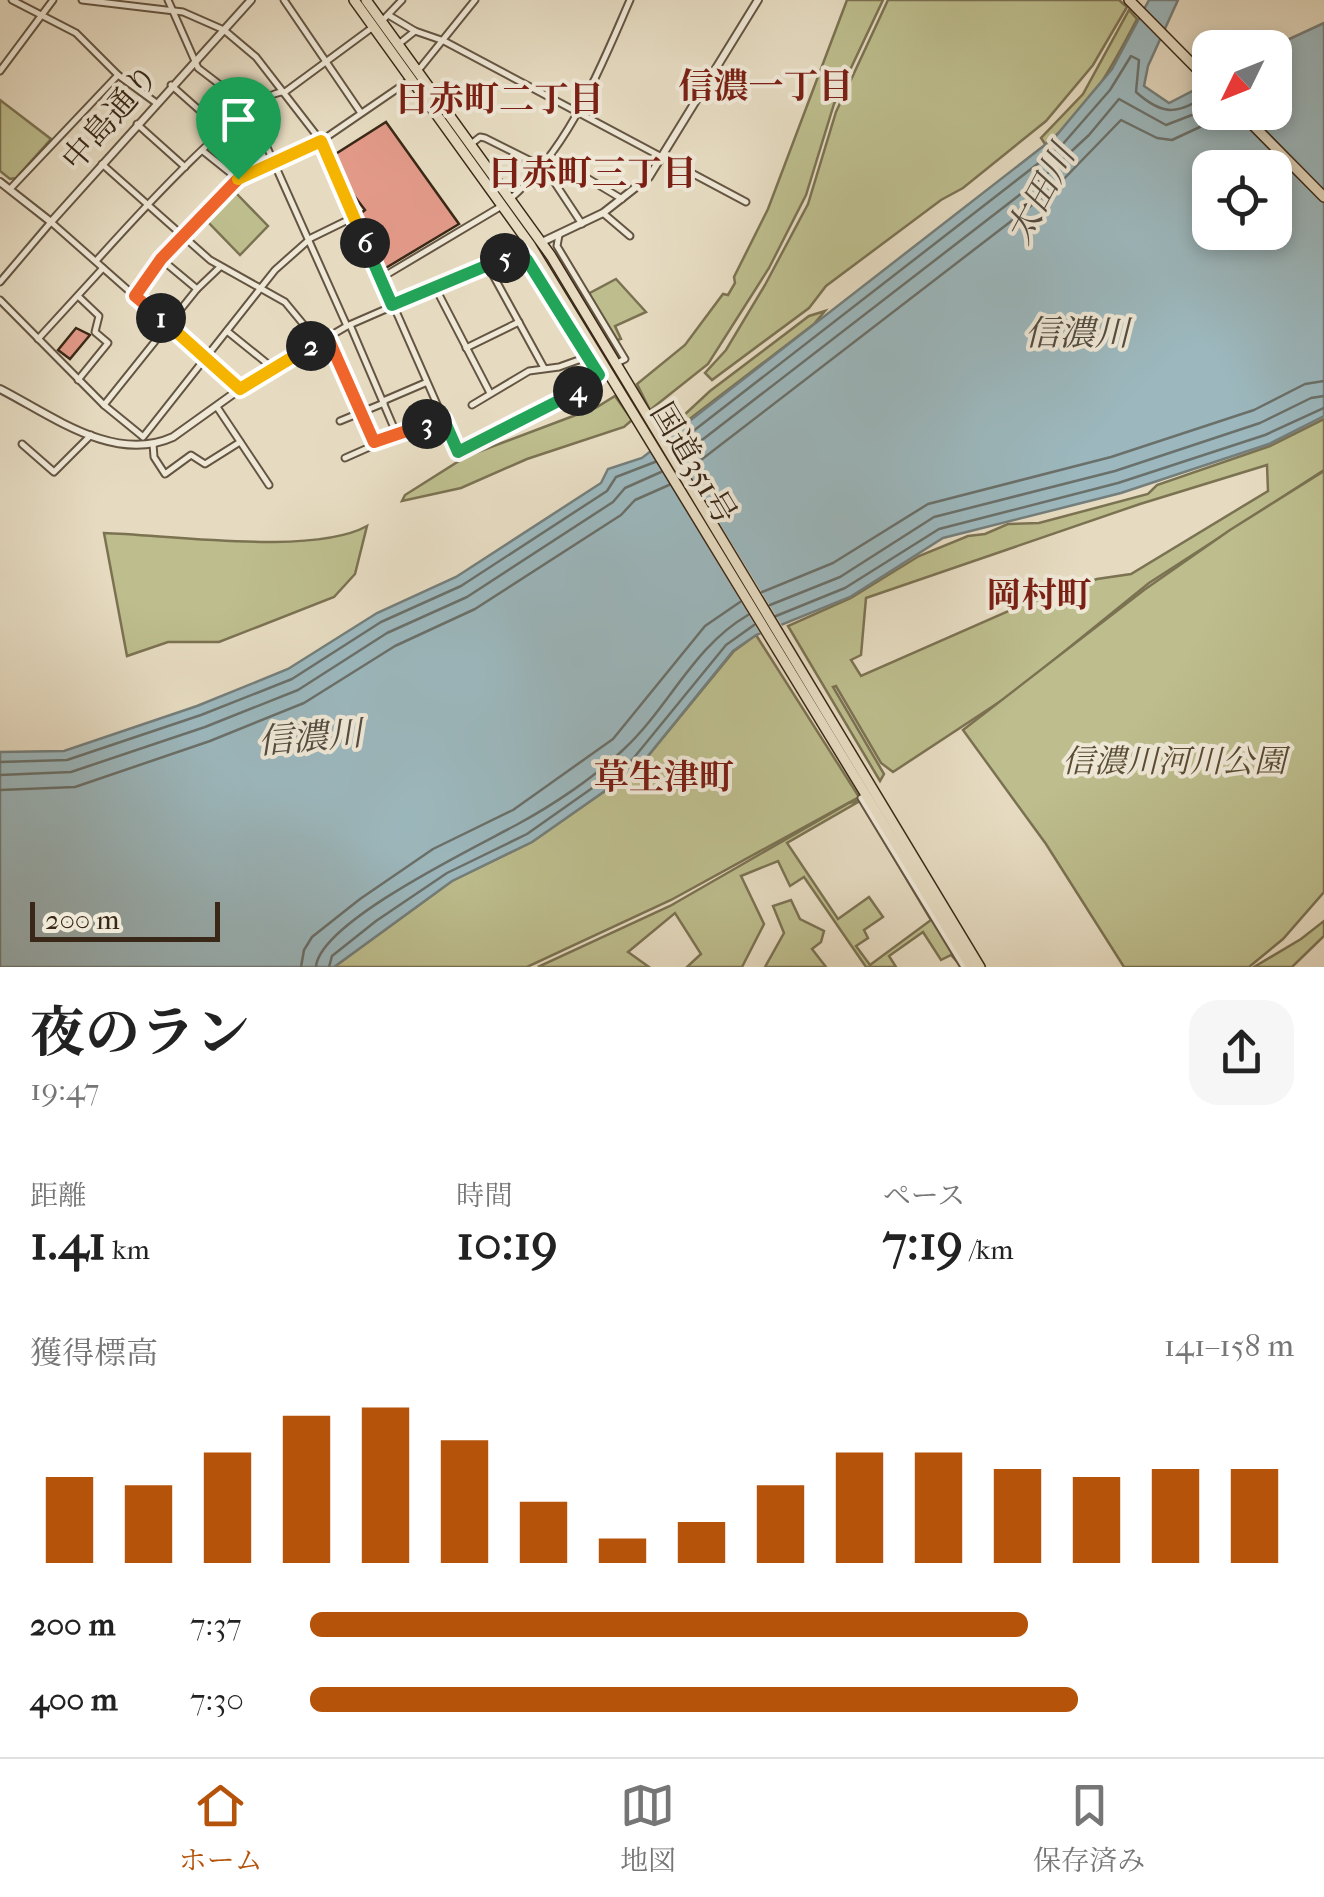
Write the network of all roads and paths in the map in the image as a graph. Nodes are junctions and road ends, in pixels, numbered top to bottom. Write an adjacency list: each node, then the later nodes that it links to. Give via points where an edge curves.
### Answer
1 (12, 0): 15 (street)
2 (53, 0): 15 (street)
3 (82, 0): 14 (street)
4 (168, 0): 14 (street)
5 (251, 0): 17 (street, 中島通り)
6 (284, 0): 22 (street)
7 (354, 0): 16 (highway, 国道351号)
8 (366, 0): 16 (highway, 国道351号)
9 (402, 0): 16 (street)
10 (475, 0): 19 (street)
11 (630, 0): 31 (street)
12 (758, 0): 40 (street)
13 (1129, 0): 23 (highway)
14 (172, 10): 17 (street); 21 (street)
15 (42, 15): 24 (street); 25 (street, via 76,33)
16 (382, 22): 18 (street); 20 (highway, 国道351号); 22 (street); 26 (highway, 国道351号)
17 (224, 30): 21 (street, 中島通り); 28 (street)
18 (415, 30): 19 (street); 20 (street)
19 (444, 40): 26 (street); 31 (street)
20 (397, 44): 26 (highway, 国道351号)
21 (194, 61): 27 (street, 中島通り); 30 (street)
22 (325, 62): 28 (street); 32 (street)
23 (1192, 64)
24 (0, 70)
25 (118, 75): 29 (street); 47 (street)
26 (414, 75): 32 (street); 37 (highway, 国道351号); 51 (highway, 国道351号)
27 (172, 85): 29 (street, 中島通り); 35 (street)
28 (285, 92): 30 (street, via 276,90); 36 (street)
29 (156, 102): 33 (street, 中島通り)
30 (250, 107): 35 (street); 41 (street)
31 (578, 109): 39 (street); 40 (street)
32 (361, 114): 36 (street)
33 (137, 124): 42 (street, 中島通り); 43 (street)
34 (1258, 130): 48 (highway)
35 (224, 132): 38 (street)
36 (321, 141): 41 (street); 54 (street)
37 (472, 144): 44 (street, via 485,138); 51 (highway, 国道351号)
38 (203, 151): 43 (street); 45 (street)
39 (552, 157): 44 (street); 49 (street)
40 (661, 158): 49 (street); 50 (street)
41 (275, 160): 45 (street); 60 (street)
42 (102, 164): 52 (street); 55 (street, 中島通り)
43 (185, 167): 52 (street)
44 (544, 168): 51 (street); 56 (street)
45 (238, 179): 58 (street)
46 (0, 182): 47 (street)
47 (10, 189): 55 (street)
48 (1324, 197)
49 (624, 200): 53 (street)
50 (746, 202)
51 (506, 203): 61 (highway, 国道351号); 68 (street)
52 (147, 204): 58 (street); 64 (street)
53 (603, 213): 56 (street); 59 (street)
54 (354, 217): 60 (street); 68 (street)
55 (51, 222): 64 (street); 69 (street)
56 (582, 224): 57 (street)
57 (559, 235): 61 (street); 87 (street, via 557,246)
58 (184, 236): 63 (street); 67 (street)
59 (630, 236)
60 (311, 238): 72 (street); 79 (street)
61 (536, 244): 62 (street); 95 (highway, 国道351号)
62 (520, 252): 65 (street); 85 (street)
63 (161, 259): 71 (street); 74 (street)
64 (95, 261): 66 (street)
65 (488, 266): 70 (street); 77 (street)
66 (103, 268): 73 (street); 74 (street)
67 (220, 268): 71 (street); 72 (street)
68 (381, 278): 76 (street)
69 (0, 282)
70 (435, 287): 76 (street); 84 (street)
71 (197, 289): 78 (street)
72 (262, 290): 80 (street); 83 (street, via 285,302)
73 (78, 296): 82 (street); 90 (street, via 99,316 96,332 108,343)
74 (135, 296): 78 (street)
75 (0, 300): 82 (street)
76 (392, 305): 79 (street); 91 (street)
77 (519, 322): 84 (street); 88 (street)
78 (168, 325): 86 (street); 97 (street)
79 (349, 326): 81 (street); 96 (street)
80 (227, 331): 86 (street); 89 (street)
81 (328, 338): 83 (street); 100 (street)
82 (38, 339): 90 (street)
83 (318, 342): 89 (street)
84 (466, 348): 94 (street)
85 (588, 356): 88 (street); 101 (street, via 601,374 570,397 458,452)
86 (206, 358): 93 (street); 105 (street)
87 (621, 361)
88 (544, 368): 94 (street)
89 (274, 369): 93 (street)
90 (78, 380): 97 (street)
91 (425, 383): 96 (street); 101 (street)
92 (0, 389): 104 (street)
93 (240, 389): 99 (street)
94 (490, 393): 98 (street)
95 (628, 394): 112 (highway, 国道351号); 113 (highway, 国道351号)
96 (383, 402): 100 (street); 103 (street)
97 (104, 405): 105 (street)
98 (472, 405)
99 (217, 407): 105 (street, via 183,432); 106 (street)
100 (361, 412): 102 (street); 107 (street)
101 (440, 417): 103 (street)
102 (340, 421)
103 (397, 435): 107 (street)
104 (91, 436): 105 (street, via 116,444); 108 (street, via 54,472)
105 (147, 442): 106 (street, via 164,474 191,454 205,464)
106 (240, 442): 110 (street)
107 (374, 442): 109 (street)
108 (22, 444)
109 (345, 458)
110 (269, 486)
111 (861, 798): 112 (street)
112 (967, 967)
113 (980, 967)

